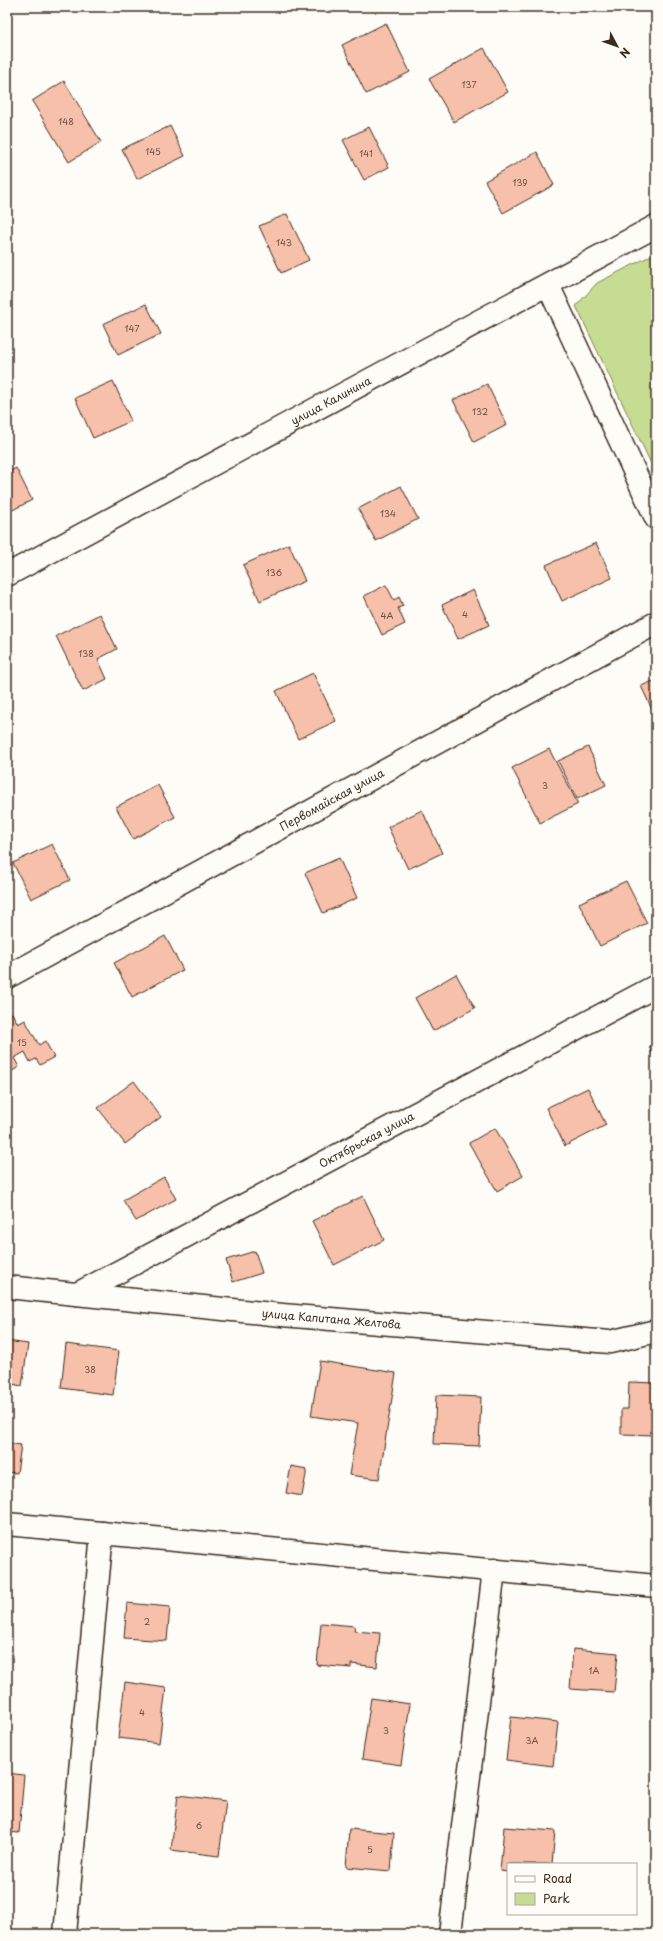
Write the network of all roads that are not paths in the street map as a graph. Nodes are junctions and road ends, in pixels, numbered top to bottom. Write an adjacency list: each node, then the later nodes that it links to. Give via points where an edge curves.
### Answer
1 (656, 226): 2 (street, улица Калинина)
2 (548, 285): 3 (street); 4 (street, улица Калинина)
3 (656, 518)
4 (7, 575)
5 (656, 623): 6 (street, Первомайская улица)
6 (7, 976)
7 (656, 986): 9 (street, Октябрьская улица)
8 (7, 1287): 9 (street, улица Капитана Желтова)
9 (77, 1294): 10 (street, улица Капитана Желтова, via 282,1315 610,1342)
10 (656, 1331)
11 (7, 1524): 12 (street)
12 (102, 1533): 13 (street); 15 (street)
13 (494, 1570): 14 (street); 16 (street)
14 (656, 1586)
15 (65, 1934)
16 (450, 1934)

